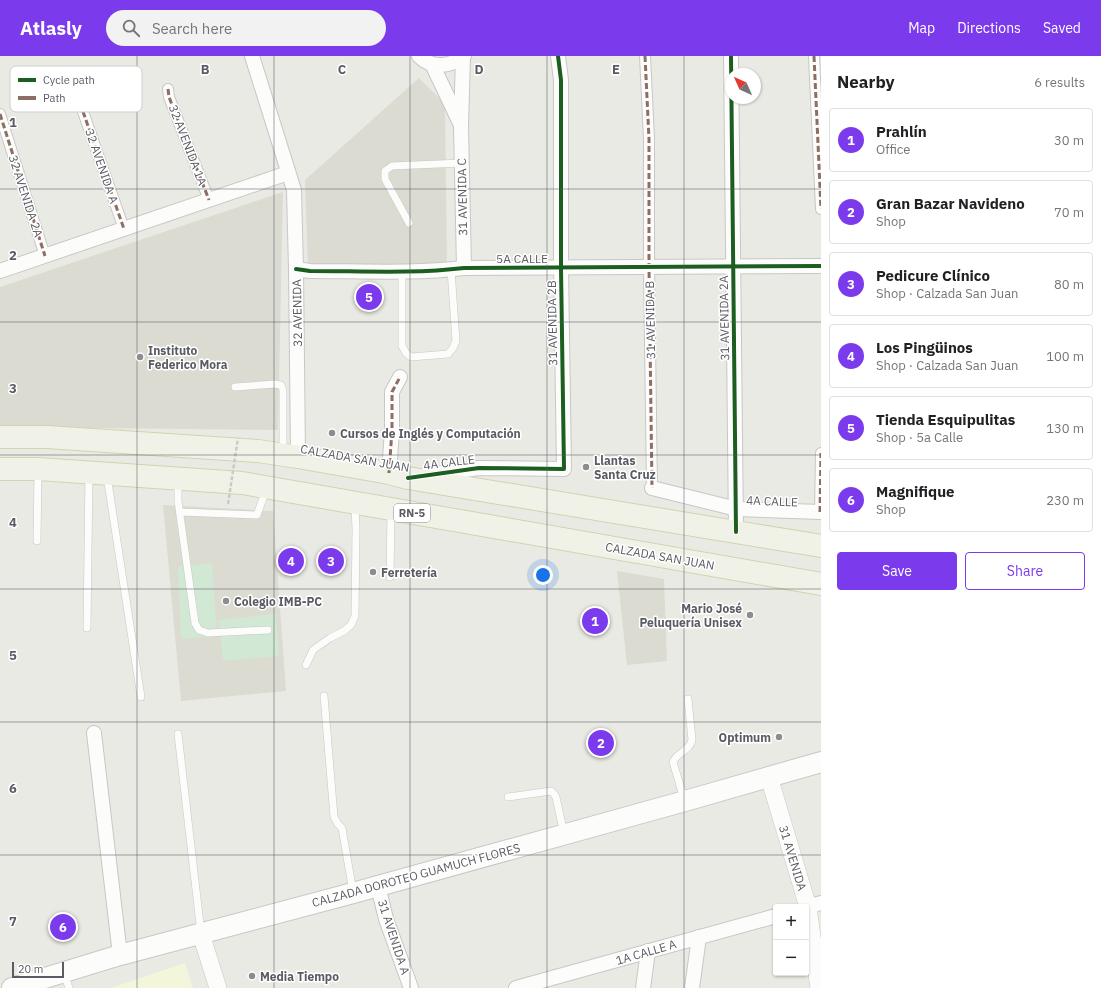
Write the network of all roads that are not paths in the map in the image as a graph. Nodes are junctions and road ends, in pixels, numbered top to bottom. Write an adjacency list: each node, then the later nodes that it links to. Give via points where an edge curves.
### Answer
1 (252, 56): 14 (street, 32 AVENIDA)
2 (419, 56): 8 (street)
3 (464, 56): 8 (street, via 449,64); 12 (street, 31 AVENIDA C)
4 (558, 56): 23 (street, 31 AVENIDA 2B)
5 (645, 56): 22 (street, 31 AVENIDA B, via 649,139)
6 (731, 56): 20 (street, 31 AVENIDA 2A)
7 (814, 56): 16 (street)
8 (432, 64): 12 (street, 31 AVENIDA C)
9 (168, 89): 15 (street, 32 AVENIDA 1A)
10 (83, 112): 18 (street, 32 AVENIDA A)
11 (0, 114): 19 (street, 32 AVENIDA 2A)
12 (461, 126): 13 (street, 31 AVENIDA C)
13 (462, 163): 17 (lane, via 392,166 385,171 385,179); 24 (street, 31 AVENIDA C)
14 (288, 173): 15 (street); 25 (street, 32 AVENIDA, via 294,190)
15 (209, 200): 18 (street)
16 (821, 209)
17 (409, 223)
18 (124, 229): 19 (street)
19 (45, 256): 27 (street)
20 (733, 266): 21 (street, 5A CALLE); 22 (street, 5A CALLE); 42 (street, 31 AVENIDA 2A)
21 (821, 266)
22 (649, 267): 23 (street, 5A CALLE); 40 (street, 31 AVENIDA B)
23 (561, 268): 24 (street, 5A CALLE); 35 (street, 31 AVENIDA 2B)
24 (457, 269): 26 (street, 5A CALLE); 26 (lane, via 456,341 453,348 448,354 411,357 402,346)
25 (296, 270): 26 (street, 5A CALLE); 32 (street, 32 AVENIDA)
26 (402, 271)
27 (0, 272)
28 (400, 377): 37 (street, via 392,392 392,430)
29 (235, 387): 32 (lane, via 281,385)
30 (0, 437): 32 (main road, CALZADA SAN JUAN, via 47,437 258,451)
31 (821, 453): 45 (street)
32 (291, 456): 37 (main road, CALZADA SAN JUAN)
33 (0, 468): 34 (main road, CALZADA SAN JUAN / RN-5)
34 (38, 469): 36 (main road, CALZADA SAN JUAN / RN-5); 47 (lane)
35 (564, 469): 37 (street, 4A CALLE, via 479,468)
36 (98, 473): 38 (main road, CALZADA SAN JUAN / RN-5); 51 (lane, via 88,496); 55 (lane)
37 (398, 475): 46 (main road, CALZADA SAN JUAN)
38 (178, 478): 39 (main road, CALZADA SAN JUAN / RN-5); 44 (lane)
39 (267, 487): 41 (main road, CALZADA SAN JUAN / RN-5); 44 (lane, via 257,515)
40 (652, 488): 42 (street, 4A CALLE)
41 (355, 503): 43 (main road, CALZADA SAN JUAN / RN-5); 53 (lane, via 355,616 344,631 313,650)
42 (737, 509): 45 (street, 4A CALLE); 46 (street, 31 AVENIDA 2A)
43 (391, 510): 49 (lane); 50 (main road, CALZADA SAN JUAN / RN-5)
44 (180, 512): 52 (lane, via 195,623 199,630 208,633)
45 (821, 512)
46 (736, 532): 48 (main road, CALZADA SAN JUAN)
47 (37, 541)
48 (821, 546)
49 (390, 577)
50 (821, 584)
51 (88, 628)
52 (268, 630)
53 (306, 665)
54 (324, 696): 65 (lane, via 334,817 342,828)
55 (141, 697)
56 (688, 699): 62 (lane, via 692,743 673,762)
57 (94, 733): 71 (street)
58 (178, 734): 68 (lane)
59 (821, 762): 60 (main road, CALZADA DOROTEO GUAMUCH FLORES)
60 (769, 777): 62 (main road, CALZADA DOROTEO GUAMUCH FLORES); 66 (street, 31 AVENIDA)
61 (508, 798): 63 (lane, via 551,791 556,797)
62 (685, 801): 63 (main road, CALZADA DOROTEO GUAMUCH FLORES)
63 (564, 834): 64 (main road, CALZADA DOROTEO GUAMUCH FLORES)
64 (378, 886): 65 (main road, CALZADA DOROTEO GUAMUCH FLORES); 75 (street, 31 AVENIDA A, via 386,919)
65 (353, 893): 68 (main road, CALZADA DOROTEO GUAMUCH FLORES)
66 (812, 906): 79 (street, 31 AVENIDA)
67 (773, 917): 69 (street, 1A CALLE A)
68 (201, 934): 71 (main road, CALZADA DOROTEO GUAMUCH FLORES); 74 (street)
69 (699, 937): 70 (street, 1A CALLE A); 78 (street)
70 (648, 951): 76 (street, 1A CALLE A); 77 (street)
71 (120, 955): 72 (main road, CALZADA DOROTEO GUAMUCH FLORES)
72 (66, 980): 73 (main road, CALZADA DOROTEO GUAMUCH FLORES)
73 (12, 988)
74 (218, 988)
75 (411, 988)
76 (516, 988)
77 (643, 988)
78 (692, 988)
79 (819, 988)

